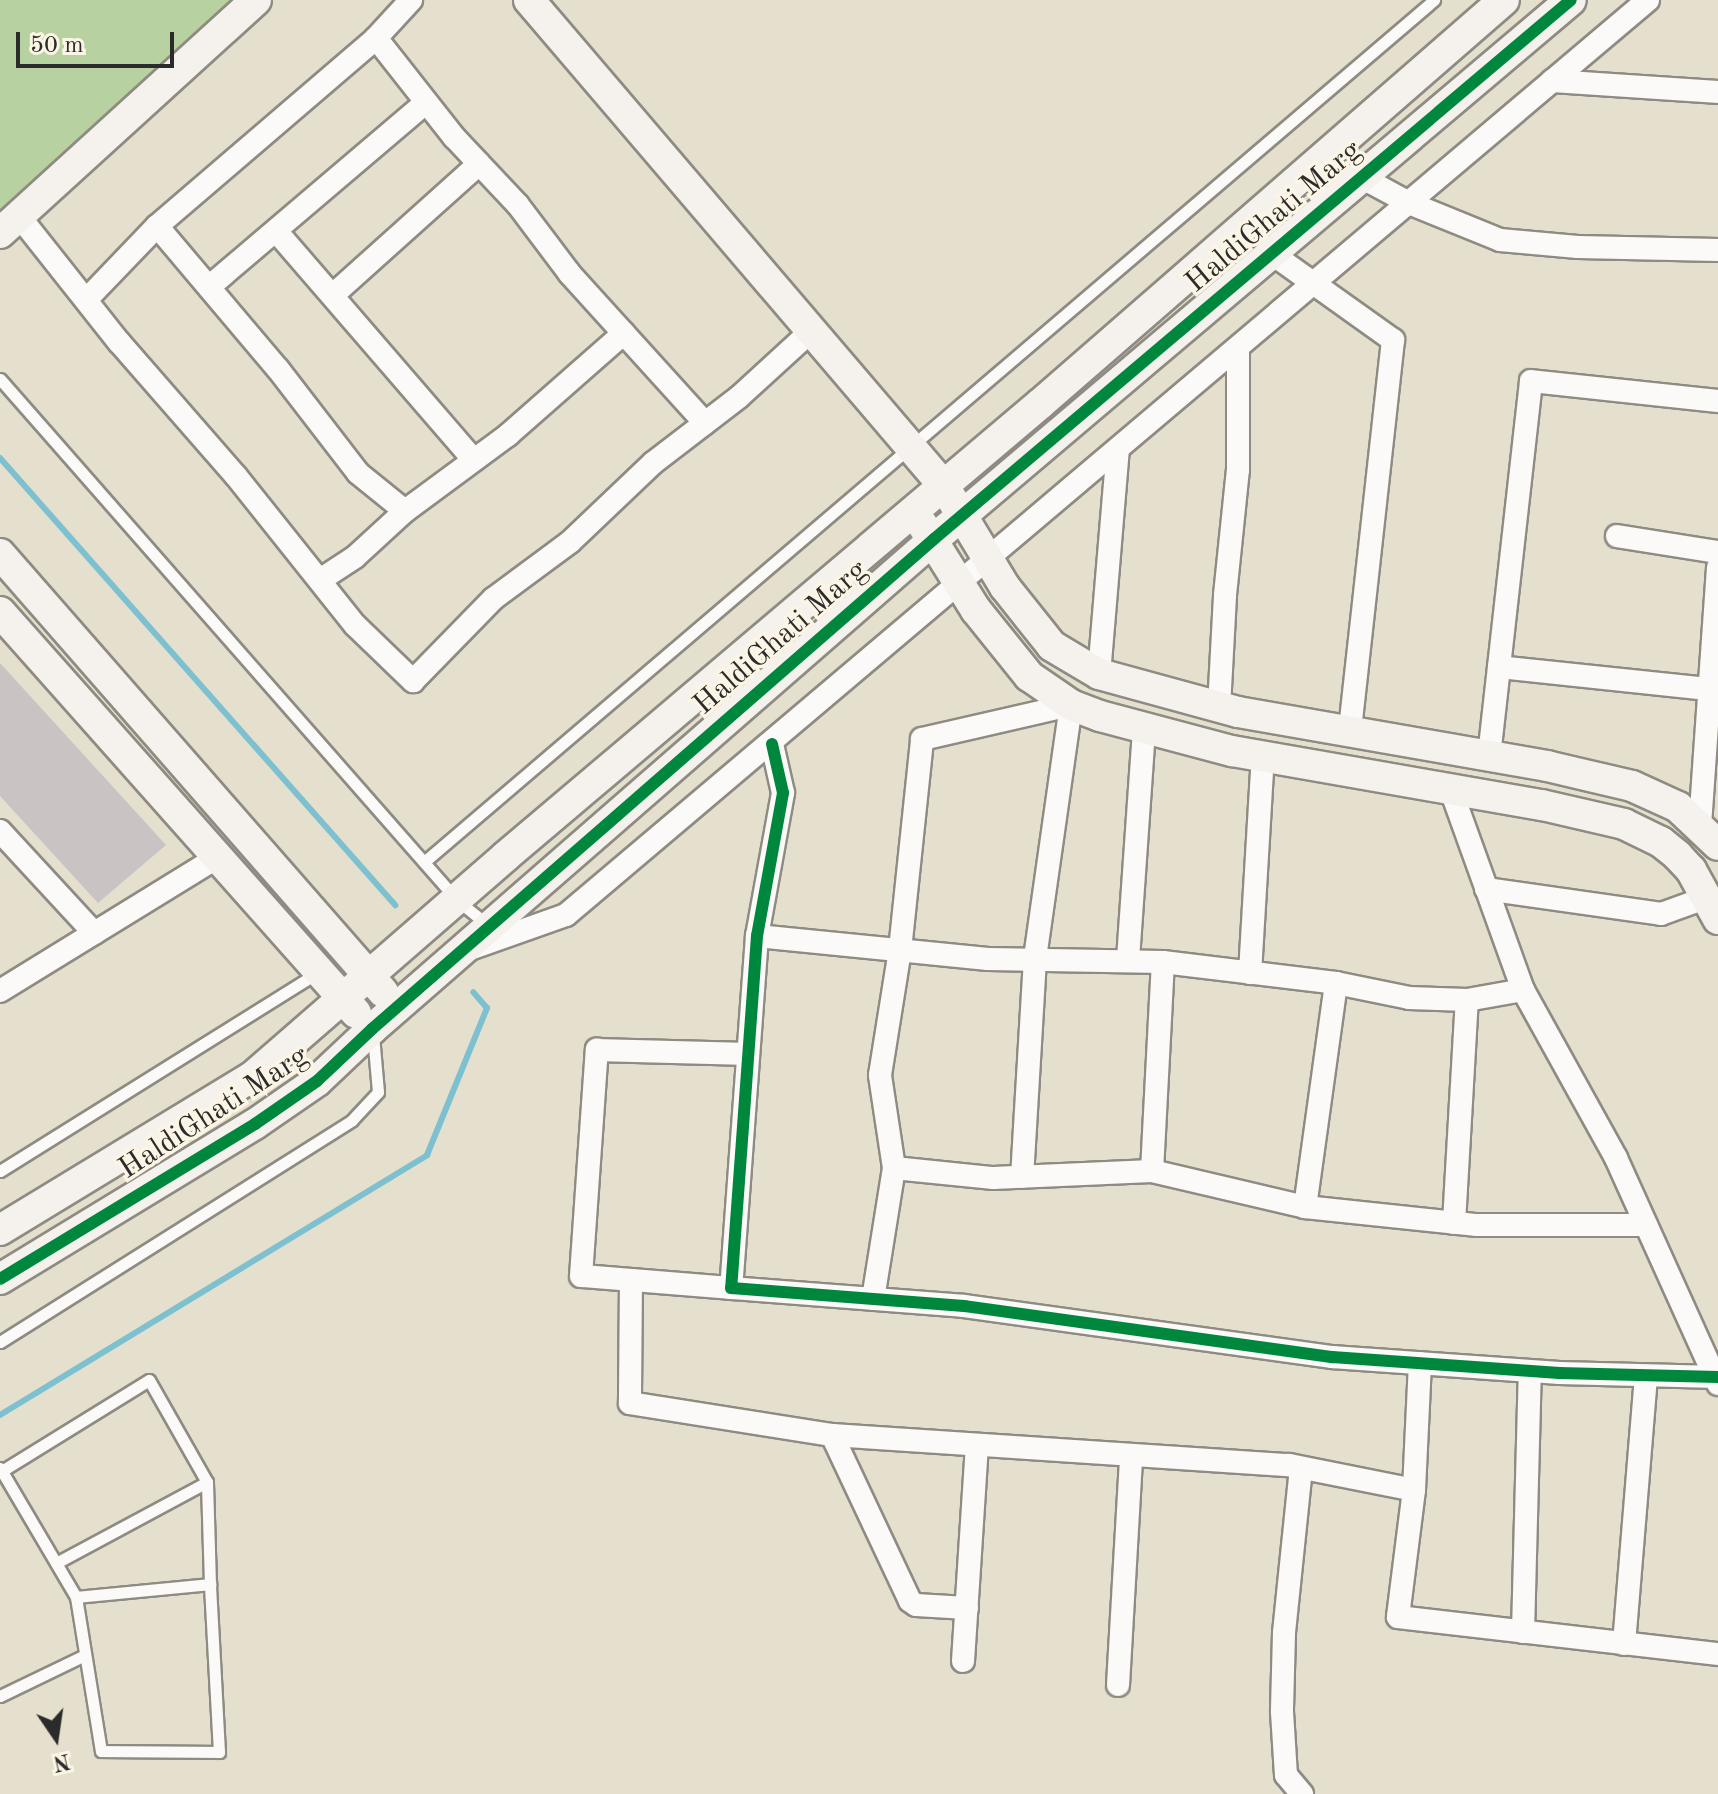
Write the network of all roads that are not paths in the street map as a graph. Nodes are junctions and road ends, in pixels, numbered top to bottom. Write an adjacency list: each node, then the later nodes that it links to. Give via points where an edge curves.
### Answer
1 (256, 0): 15 (street)
2 (411, 0): 8 (street)
3 (529, 0): 24 (street)
4 (1434, 0): 30 (lane)
5 (1504, 0): 33 (street, HaldiGhati Marg)
6 (1571, 0): 13 (street, HaldiGhati Marg)
7 (1648, 0): 9 (street)
8 (376, 38): 11 (street); 16 (street)
9 (1552, 81): 10 (street); 14 (street)
10 (1718, 92)
11 (426, 102): 12 (street); 17 (street)
12 (479, 164): 22 (street); 25 (street)
13 (1361, 177): 14 (street); 19 (street, HaldiGhati Marg)
14 (1409, 203): 18 (street, via 1500,240); 20 (street)
15 (9, 225): 23 (street)
16 (157, 226): 21 (street); 23 (street)
17 (277, 232): 21 (street); 22 (street)
18 (1718, 250)
19 (1271, 253): 20 (street); 36 (street, HaldiGhati Marg)
20 (1315, 283): 26 (street); 52 (street, via 1393,340)
21 (209, 287): 34 (street, via 358,473)
22 (334, 294): 32 (street)
23 (87, 299): 43 (street)
24 (811, 331): 29 (street); 30 (street)
25 (624, 333): 29 (street); 32 (street)
26 (1238, 348): 31 (street); 50 (street, via 1238,470)
27 (0, 379): 60 (lane)
28 (1718, 401): 46 (street, via 1531,381)
29 (705, 423): 43 (street, via 653,463 570,542 493,599 413,681 355,625)
30 (912, 448): 33 (street); 60 (lane)
31 (1118, 450): 41 (street); 47 (street)
32 (474, 460): 34 (street)
33 (944, 486): 35 (street, HaldiGhati Marg); 36 (street)
34 (405, 511): 43 (street, via 355,557)
35 (913, 512): 38 (street); 62 (street, HaldiGhati Marg)
36 (963, 515): 38 (street, HaldiGhati Marg); 41 (street)
37 (1617, 536): 39 (street)
38 (934, 539): 44 (street); 64 (street, HaldiGhati Marg)
39 (1718, 552)
40 (0, 554): 74 (street)
41 (989, 560): 44 (street); 47 (street, via 1052,646)
42 (1718, 568): 48 (street)
43 (320, 580)
44 (961, 584): 49 (street, via 1029,676); 53 (street)
45 (0, 612): 59 (street)
46 (1499, 667): 48 (street); 55 (street)
47 (1099, 674): 50 (street)
48 (1709, 689): 58 (street)
49 (1071, 705): 51 (street); 67 (street, via 922,739); 69 (street)
50 (1219, 707): 52 (street)
51 (1144, 728): 54 (street); 70 (street)
52 (1350, 731): 55 (street)
53 (775, 754): 66 (street, via 783,793); 68 (street, via 566,915)
54 (1263, 756): 56 (street); 73 (street)
55 (1489, 756): 58 (street, via 1632,786 1678,807)
56 (1451, 790): 61 (street); 63 (street, via 1542,805 1641,832 1677,855)
57 (0, 831): 65 (street)
58 (1709, 835)
59 (216, 858): 65 (street); 72 (street)
60 (424, 862): 62 (lane)
61 (1486, 889): 63 (street, via 1661,914); 76 (street)
62 (457, 900): 64 (lane); 74 (street, HaldiGhati Marg)
63 (1713, 908)
64 (490, 926): 68 (street, HaldiGhati Marg)
65 (94, 933): 77 (street)
66 (757, 936): 67 (street); 82 (street)
67 (900, 950): 69 (street); 83 (street, via 880,1075)
68 (459, 953): 80 (street, HaldiGhati Marg)
69 (1035, 959): 70 (street); 86 (street)
70 (1128, 959): 71 (street)
71 (1163, 962): 73 (street); 85 (street)
72 (318, 973): 78 (street); 84 (lane)
73 (1250, 973): 75 (street)
74 (370, 976): 78 (street, HaldiGhati Marg); 80 (street)
75 (1336, 983): 79 (street, via 1409,998); 87 (street)
76 (1523, 990): 79 (street); 89 (street, via 1616,1158)
77 (0, 991)
78 (342, 1000): 81 (street); 90 (street, HaldiGhati Marg, via 252,1077)
79 (1467, 1000): 88 (street)
80 (397, 1007): 81 (street, HaldiGhati Marg)
81 (372, 1029): 91 (street, HaldiGhati Marg, via 317,1081 255,1124); 95 (lane, via 378,1092 352,1120)
82 (748, 1054): 92 (street, via 597,1050 581,1276); 93 (street)
83 (894, 1168): 86 (street); 94 (street)
84 (0, 1171)
85 (1152, 1171): 86 (street); 87 (street)
86 (1022, 1177)
87 (1305, 1207): 88 (street)
88 (1454, 1223): 89 (street)
89 (1646, 1225): 99 (street)
90 (0, 1230)
91 (0, 1279)
92 (631, 1280): 93 (street); 100 (street, via 630,1403)
93 (731, 1288): 94 (street)
94 (873, 1299): 96 (street, via 964,1306 1332,1357)
95 (0, 1342)
96 (1420, 1363): 97 (street); 106 (street)
97 (1530, 1371): 98 (street); 111 (street)
98 (1646, 1376): 99 (street); 112 (street)
99 (1717, 1380)
100 (832, 1435): 101 (street); 110 (street, via 910,1601)
101 (977, 1446): 102 (street); 110 (street)
102 (1131, 1457): 103 (street); 116 (street)
103 (1301, 1468): 106 (street); 118 (street, via 1284,1633 1282,1712 1286,1775)
104 (1, 1470): 105 (lane, via 149,1380); 107 (lane)
105 (207, 1482): 107 (lane); 108 (lane)
106 (1414, 1490): 111 (street, via 1398,1617)
107 (56, 1563): 109 (lane)
108 (210, 1584): 109 (lane); 114 (lane, via 219,1752 101,1751)
109 (76, 1597): 114 (lane)
110 (967, 1608): 115 (street)
111 (1523, 1632): 112 (street)
112 (1624, 1644): 113 (street)
113 (1718, 1654)
114 (85, 1655): 117 (lane)
115 (963, 1661)
116 (1118, 1685)
117 (0, 1696)
118 (1302, 1794)

